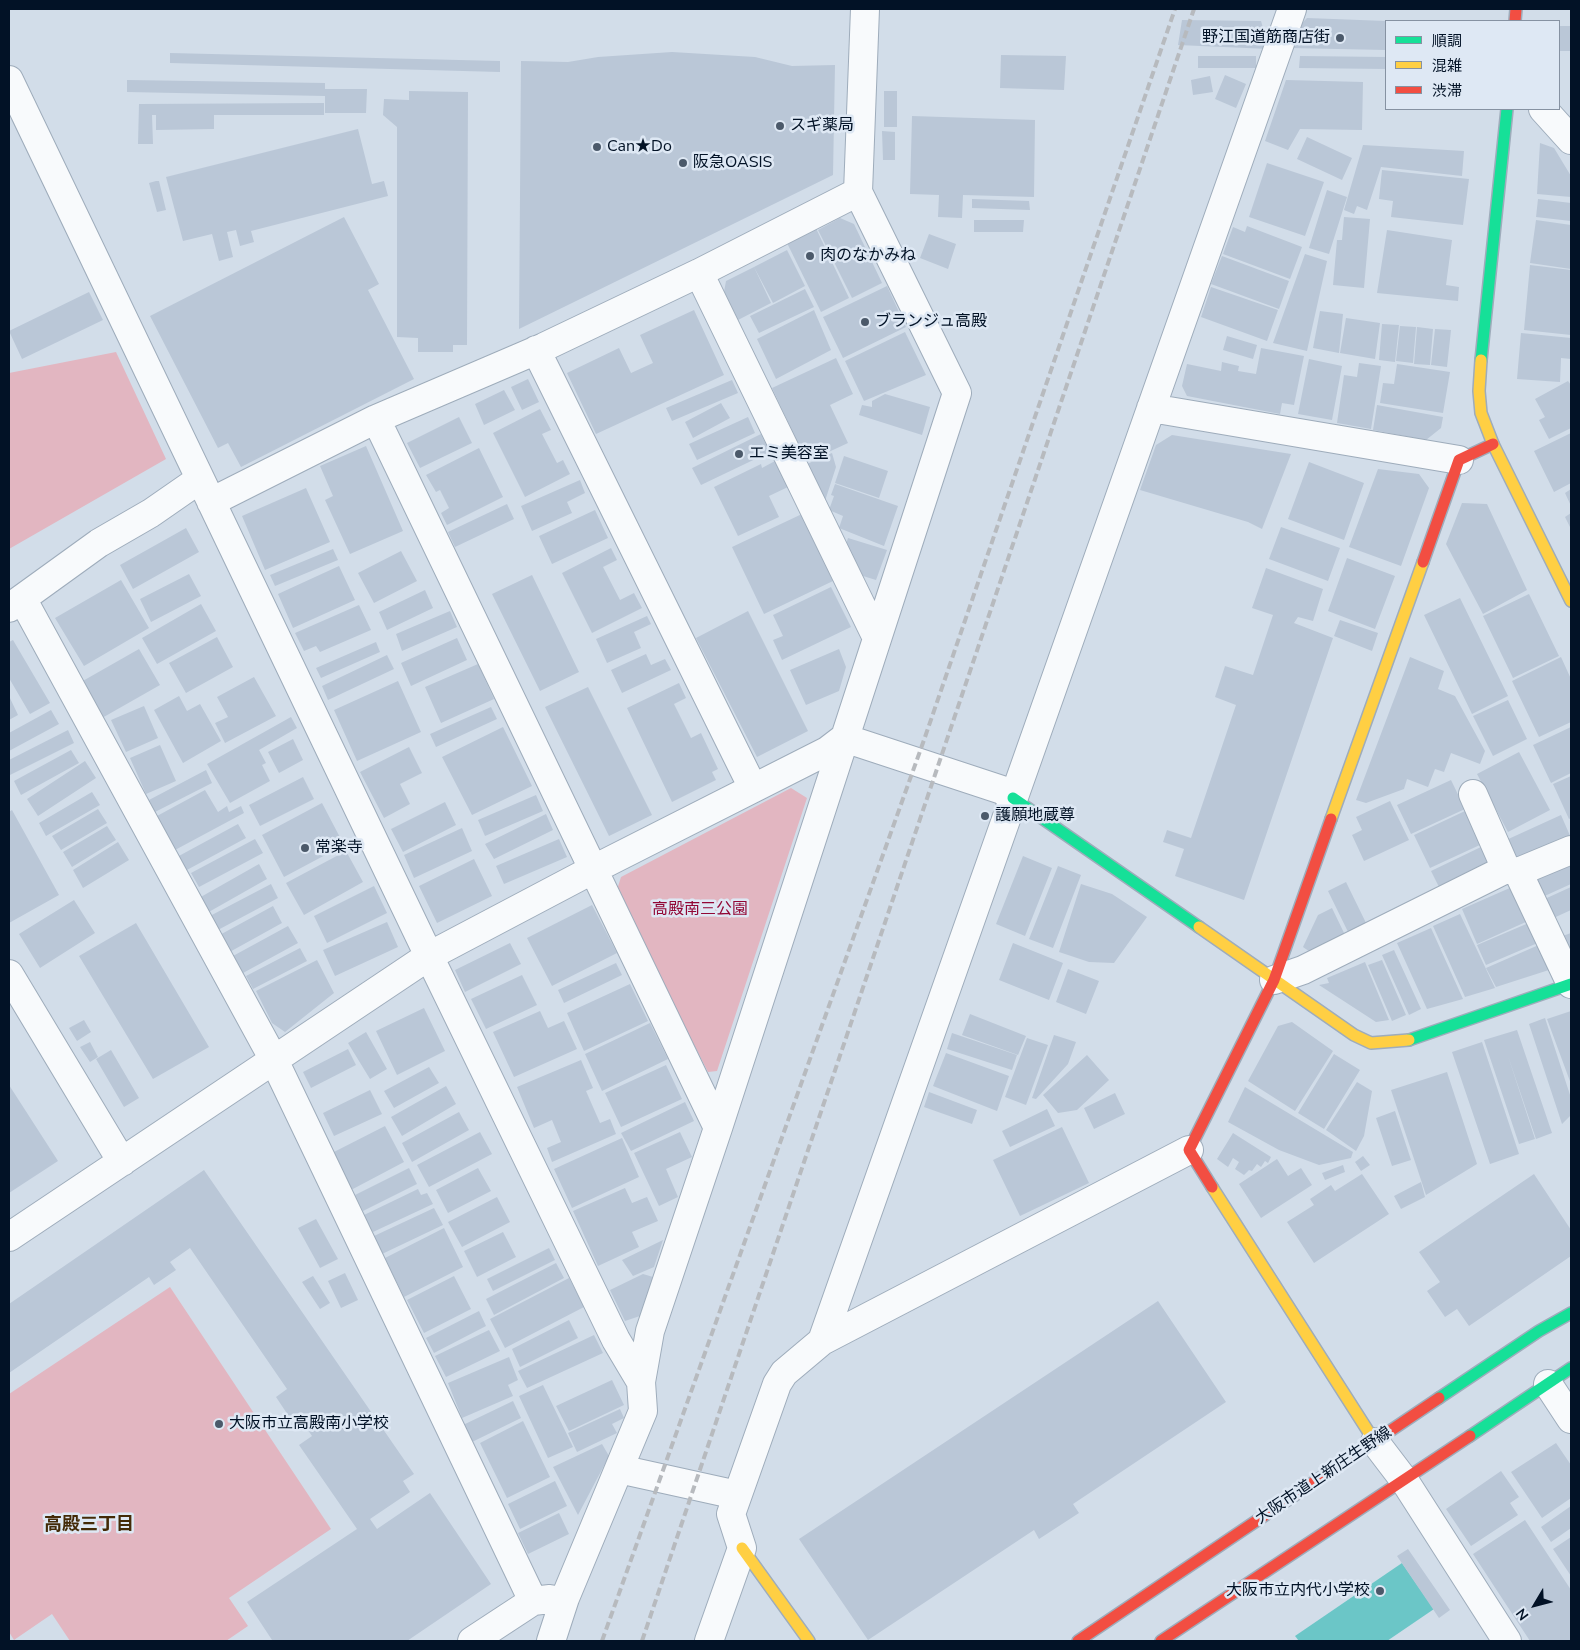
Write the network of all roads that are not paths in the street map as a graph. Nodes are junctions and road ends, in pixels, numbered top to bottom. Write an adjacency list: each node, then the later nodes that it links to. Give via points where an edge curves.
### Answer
1 (865, 9): 7 (street)
2 (1292, 9): 10 (street)
3 (9, 80): 14 (street)
4 (1507, 110): 12 (street, via 1479,391 1481,413)
5 (1544, 110): 6 (street)
6 (1571, 140)
7 (858, 192): 8 (street); 17 (street, via 957,393)
8 (699, 273): 9 (street); 17 (street)
9 (536, 350): 11 (street); 19 (street)
10 (1151, 408): 13 (street); 21 (street)
11 (376, 419): 14 (street); 23 (street)
12 (1493, 444): 13 (street); 15 (street)
13 (1459, 460): 27 (street)
14 (205, 491): 16 (street, via 151,513 99,543); 25 (street)
15 (1571, 601)
16 (16, 604): 29 (street)
17 (877, 638): 18 (street)
18 (844, 738): 19 (street, via 827,751); 21 (street, via 1002,790); 30 (street)
19 (752, 788): 23 (street)
20 (1473, 794): 24 (street)
21 (1013, 798): 27 (street); 35 (street)
22 (1571, 850): 24 (street)
23 (592, 870): 25 (street); 30 (street)
24 (1512, 871): 27 (street, via 1303,970); 28 (street)
25 (428, 956): 29 (street); 37 (street, via 616,1340)
26 (9, 974): 32 (street)
27 (1274, 980): 28 (street, via 1354,1035 1371,1043 1406,1041); 31 (street)
28 (1571, 984)
29 (274, 1060): 32 (street); 46 (street)
30 (718, 1128): 37 (street, via 650,1331)
31 (1189, 1150): 35 (street); 40 (street)
32 (122, 1162): 33 (street)
33 (9, 1237)
34 (1571, 1313): 40 (street, 大阪市道上新庄生野線, via 1539,1331)
35 (822, 1341): 43 (street, via 784,1373 777,1384)
36 (1571, 1368): 38 (street)
37 (641, 1382): 41 (street, via 643,1411)
38 (1548, 1384): 39 (street); 42 (street)
39 (1571, 1419)
40 (1375, 1442): 42 (street); 51 (street, 大阪市道上新庄生野線)
41 (619, 1469): 43 (street); 45 (street)
42 (1404, 1480): 52 (street); 53 (street)
43 (737, 1495): 44 (street, via 731,1514)
44 (742, 1548): 49 (street); 50 (street)
45 (564, 1598): 46 (street); 48 (street)
46 (533, 1600): 47 (street)
47 (472, 1641)
48 (551, 1641)
49 (709, 1641)
50 (810, 1641)
51 (1078, 1641)
52 (1161, 1641)
53 (1507, 1641)

